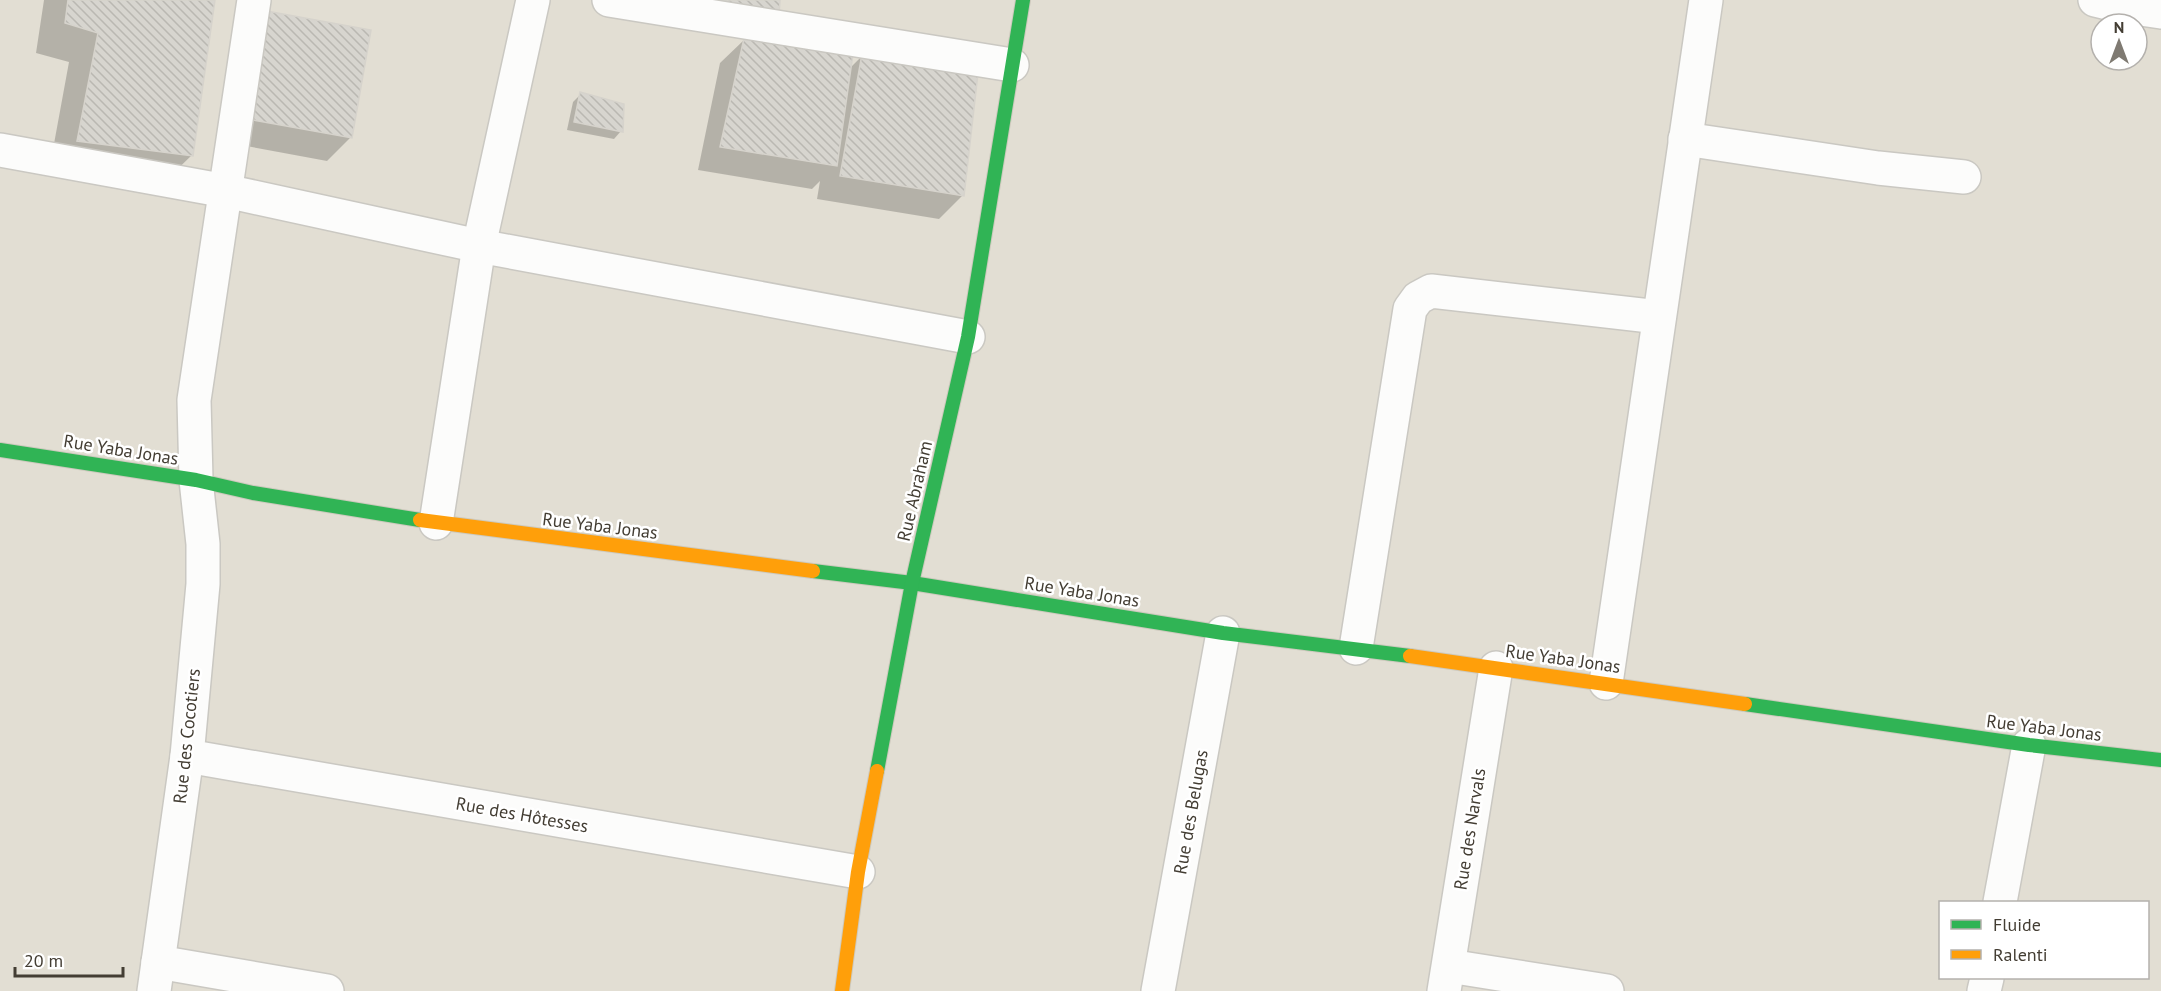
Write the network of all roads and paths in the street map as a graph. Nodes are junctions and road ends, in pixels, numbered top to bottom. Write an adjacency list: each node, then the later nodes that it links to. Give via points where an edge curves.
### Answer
1 (254, 0): 12 (street, Rue des Cocotiers)
2 (533, 0): 13 (street)
3 (609, 0): 8 (street)
4 (1023, 0): 8 (street, Rue Abraham)
5 (1706, 0): 9 (street)
6 (2095, 0): 7 (street)
7 (2161, 12)
8 (1012, 65): 15 (street, Rue Abraham)
9 (1685, 139): 11 (street); 14 (street)
10 (0, 150): 12 (street)
11 (1964, 177)
12 (226, 190): 13 (street); 17 (street, Rue des Cocotiers, via 194,399)
13 (479, 246): 15 (street); 18 (street)
14 (1659, 317): 21 (street, via 1431,291 1418,298 1410,309); 23 (street)
15 (968, 337): 19 (street, Rue Abraham)
16 (0, 450): 17 (street, Rue Yaba Jonas)
17 (196, 480): 18 (street, Rue Yaba Jonas, via 253,494); 25 (street, Rue des Cocotiers, via 203,584)
18 (436, 524): 19 (street, Rue Yaba Jonas)
19 (912, 583): 20 (street, Rue Yaba Jonas); 27 (street, Rue Abraham)
20 (1223, 633): 21 (street, Rue Yaba Jonas); 33 (street, Rue des Belugas)
21 (1356, 648): 22 (street, Rue Yaba Jonas)
22 (1496, 668): 23 (street, Rue Yaba Jonas); 30 (street, Rue des Narvals)
23 (1606, 683): 24 (street, Rue Yaba Jonas)
24 (2029, 745): 26 (street, Rue Yaba Jonas); 28 (street)
25 (187, 756): 27 (street, Rue des Hôtesses); 29 (street, Rue des Cocotiers)
26 (2161, 760)
27 (858, 872): 32 (street, Rue Abraham)
28 (2000, 901)
29 (156, 976): 31 (street)
30 (1447, 979): 34 (street)
31 (327, 991)
32 (843, 991)
33 (1158, 991)
34 (1607, 991)

